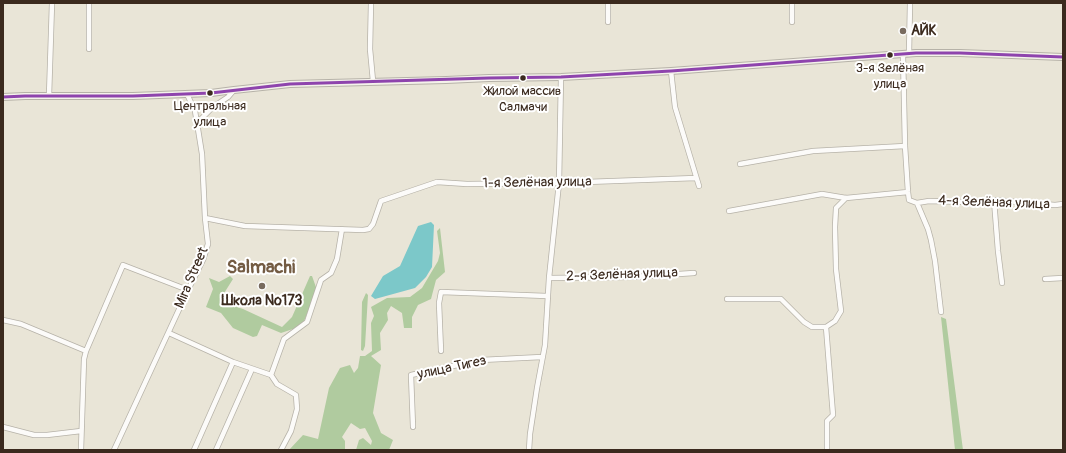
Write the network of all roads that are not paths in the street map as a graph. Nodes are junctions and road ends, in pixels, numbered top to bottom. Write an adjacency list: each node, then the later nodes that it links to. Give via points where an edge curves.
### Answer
1 (52, 3): 17 (street)
2 (89, 3): 9 (street)
3 (371, 3): 14 (street, via 370,49)
4 (608, 3): 7 (street)
5 (792, 3): 8 (street)
6 (910, 3): 10 (street)
7 (608, 22)
8 (792, 22)
9 (89, 49)
10 (906, 54): 11 (street, via 960,53); 12 (street); 20 (street)
11 (1063, 57)
12 (671, 71): 13 (street); 22 (street, via 675,107)
13 (561, 77): 14 (street); 23 (street)
14 (373, 81): 15 (street, via 290,84)
15 (234, 90): 16 (street); 19 (street)
16 (187, 94): 17 (street); 19 (street, Mira Street)
17 (50, 96): 18 (street)
18 (3, 97)
19 (198, 123): 31 (street, Mira Street)
20 (905, 146): 21 (street, via 812,151); 25 (street)
21 (740, 164)
22 (696, 178): 23 (street, 1-я Зелёная улица); 24 (street)
23 (559, 184): 32 (street, 1-я Зелёная улица, via 437,182 381,201 369,229); 34 (street)
24 (699, 186)
25 (908, 192): 26 (street); 28 (street, via 909,200)
26 (846, 198): 30 (street, via 822,194); 43 (street, via 836,208 835,228 836,270 841,311 835,321)
27 (994, 200): 28 (street, 4-я Зелёная улица); 29 (street, 4-я Зелёная улица); 37 (street)
28 (918, 203): 41 (street, 4-я Зелёная улица, via 931,240)
29 (1063, 204)
30 (729, 211)
31 (205, 218): 32 (street, via 245,226); 38 (street, Mira Street, via 208,244)
32 (342, 229): 50 (street, via 338,259 331,273 321,280 307,322 284,339)
33 (694, 272): 34 (street, 2-я Зелёная улица, via 633,277)
34 (549, 278): 39 (street)
35 (1063, 278): 36 (street)
36 (1045, 279)
37 (1002, 283)
38 (188, 290): 44 (street, Mira Street); 45 (street, via 123,265)
39 (547, 296): 46 (street, via 441,292); 47 (street)
40 (727, 299): 43 (street, via 781,299 812,327)
41 (941, 312)
42 (3, 320): 45 (street, via 20,324)
43 (826, 327): 60 (street, via 833,415 827,421)
44 (169, 333): 48 (street); 55 (street, Mira Street)
45 (86, 351): 53 (street)
46 (441, 351)
47 (542, 358): 52 (street, улица Тигез, via 481,360 412,375); 59 (street)
48 (233, 362): 49 (street); 56 (street)
49 (252, 369): 50 (street); 57 (street)
50 (271, 375): 58 (street, via 277,384 296,395 297,410 291,431)
51 (3, 427): 53 (street, via 34,435)
52 (413, 427)
53 (81, 431): 54 (street)
54 (81, 450)
55 (114, 450)
56 (194, 450)
57 (216, 450)
58 (281, 450)
59 (529, 450)
60 (828, 450)

